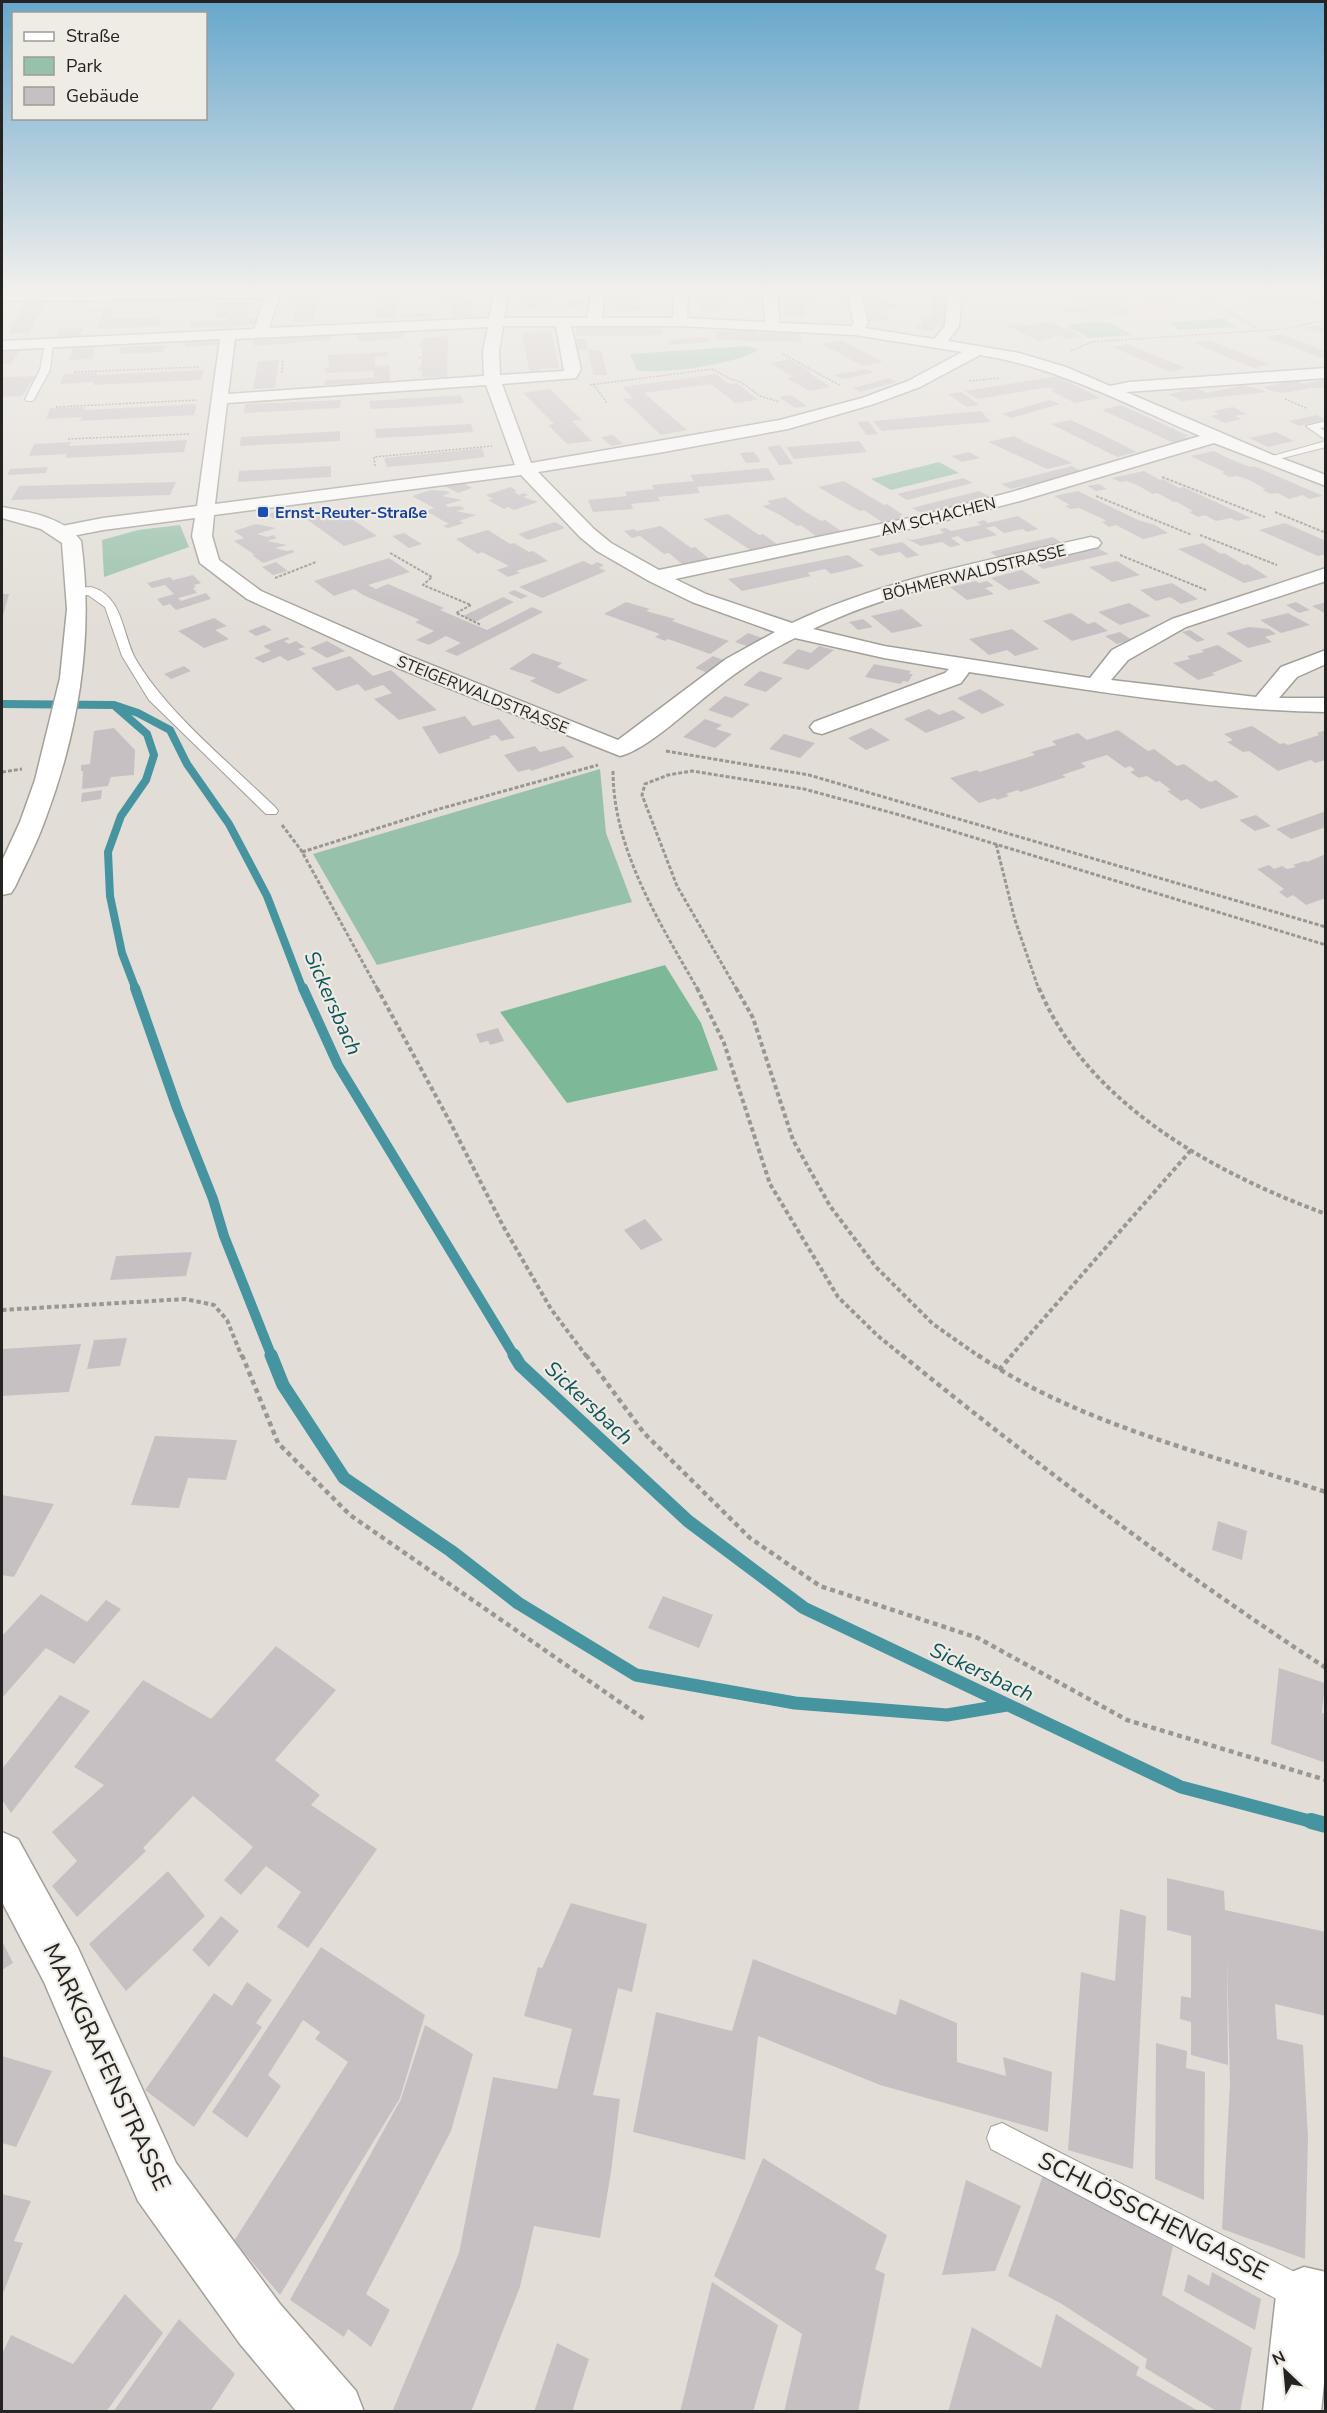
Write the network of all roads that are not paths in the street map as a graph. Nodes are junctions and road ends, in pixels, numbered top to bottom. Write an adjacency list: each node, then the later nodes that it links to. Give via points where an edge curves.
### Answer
1 (219, 405): 12 (street, STEIGERWALDSTRASSE)
2 (501, 405): 10 (street)
3 (856, 405): 10 (street, via 805,420)
4 (1140, 405): 6 (street)
5 (1326, 424): 7 (lane, via 1311,426)
6 (1215, 437): 9 (street); 17 (street, AM SCHACHEN, via 920,521)
7 (1326, 438)
8 (1326, 444): 9 (lane)
9 (1267, 459): 11 (street)
10 (525, 469): 12 (street); 17 (street, via 586,533)
11 (1326, 481)
12 (205, 512): 14 (street); 19 (street, STEIGERWALDSTRASSE, via 202,536 210,563 241,587 406,663 622,750 734,664)
13 (2, 513): 14 (street, via 36,519)
14 (62, 532): 18 (street, via 71,541)
15 (1090, 543): 19 (street, BÖHMERWALDSTRASSE, via 899,588)
16 (1318, 576): 22 (street, via 1179,623 1120,656)
17 (656, 577): 19 (street, via 699,598)
18 (76, 592): 26 (lane, via 91,591 110,605 128,656 154,696); 27 (street, via 77,630 66,705 36,814)
19 (793, 631): 21 (street, via 884,652)
20 (1326, 656): 23 (street, via 1289,672)
21 (963, 664): 22 (street); 25 (street, via 953,678)
22 (1096, 685): 23 (street)
23 (1262, 704): 24 (street)
24 (1326, 705)
25 (822, 727)
26 (271, 812)
27 (2, 887)
28 (2, 1856): 31 (street, MARKGRAFENSTRASSE, via 61,1965 157,2182 260,2324)
29 (1002, 2138): 30 (lane, SCHLÖSSCHENGASSE)
30 (1315, 2298): 32 (street)
31 (334, 2412)
32 (1292, 2412)

